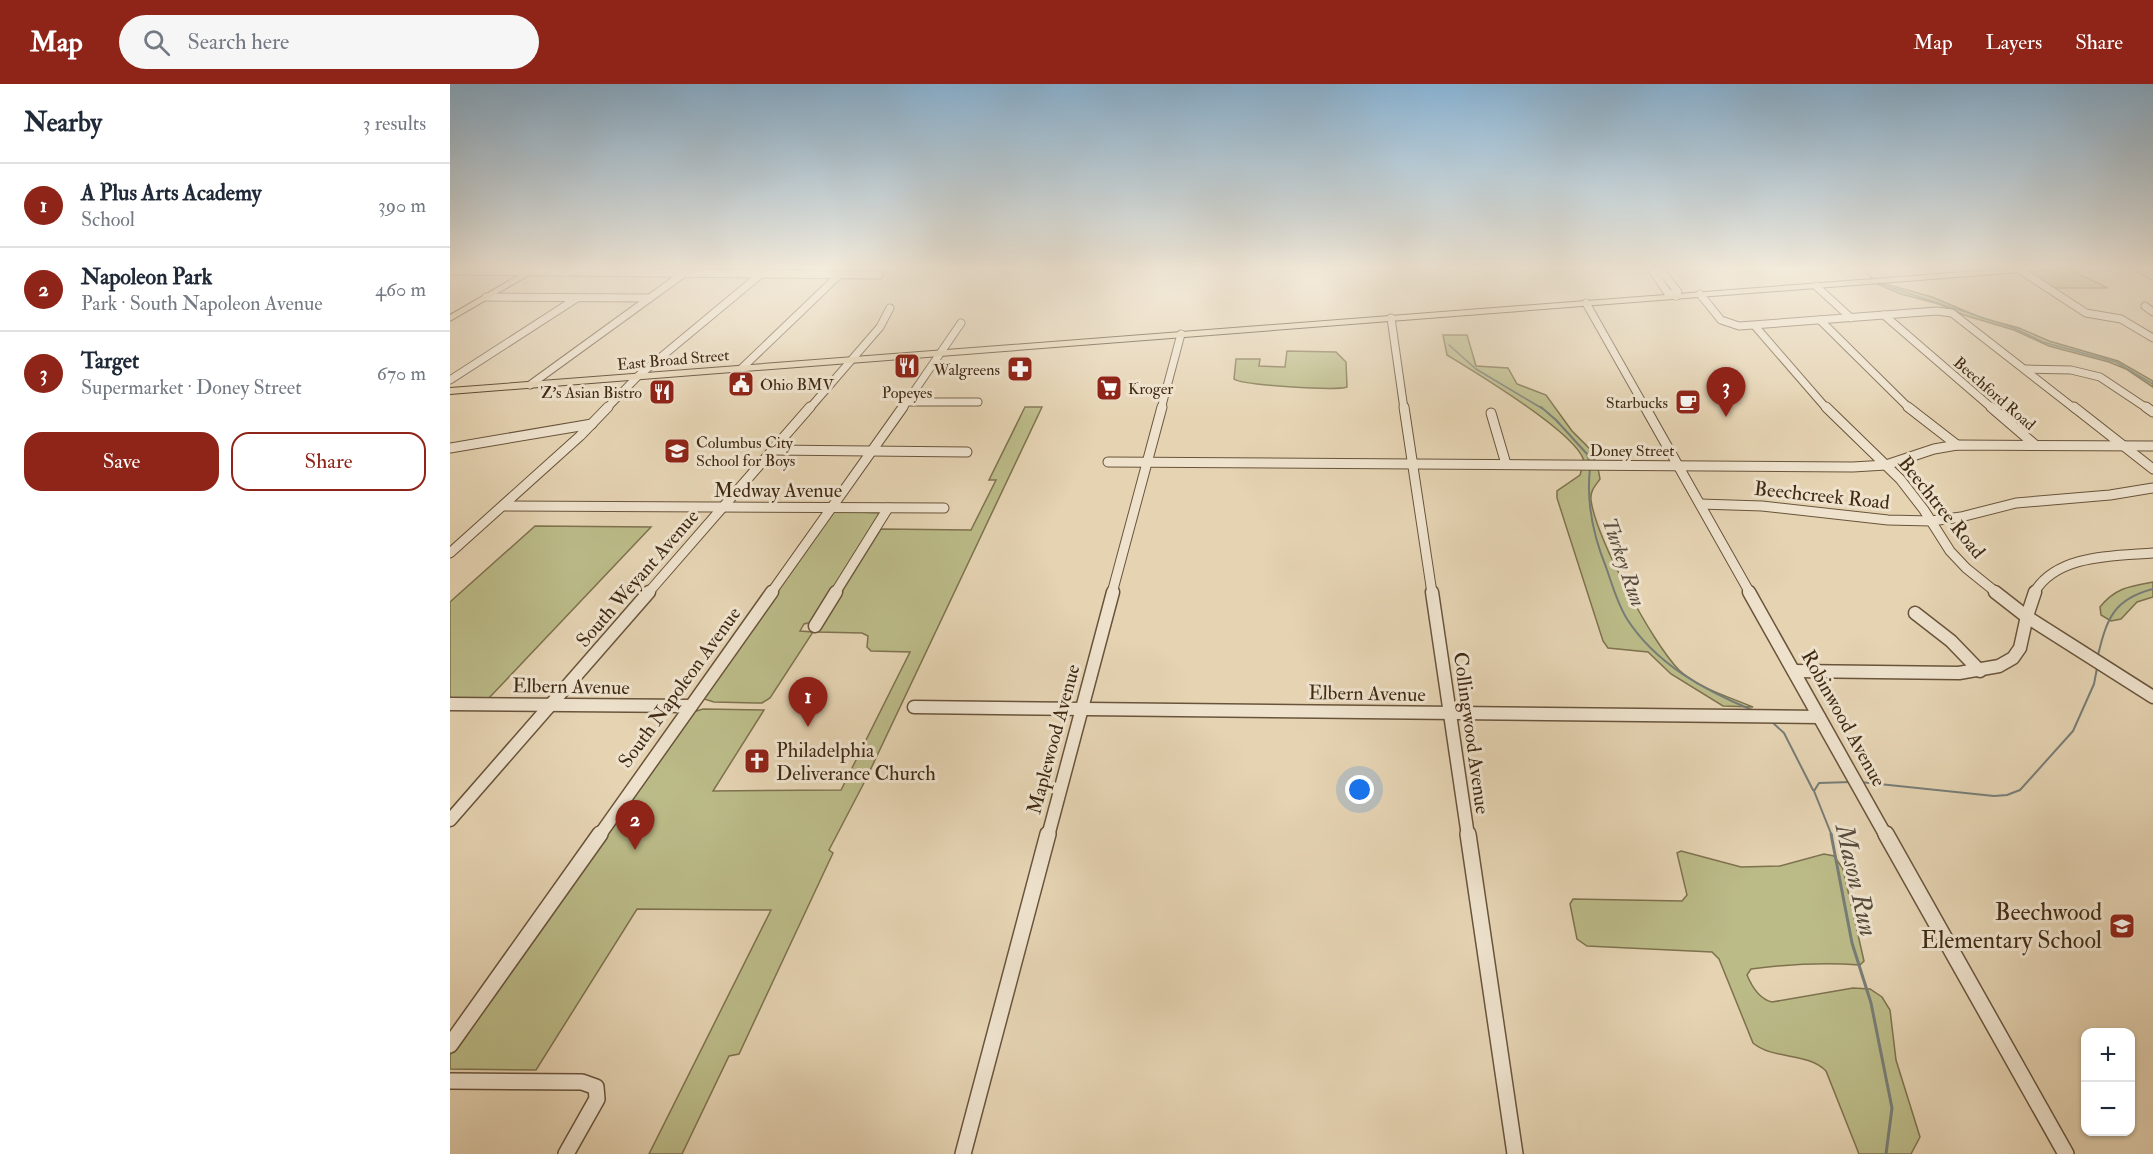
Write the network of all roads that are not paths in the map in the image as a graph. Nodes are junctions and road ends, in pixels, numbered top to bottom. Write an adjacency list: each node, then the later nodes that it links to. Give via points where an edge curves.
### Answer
1 (547, 318): 23 (street)
2 (623, 318): 24 (street)
3 (708, 318): 22 (street)
4 (794, 318): 20 (street)
5 (885, 318): 19 (street, South Weyant Avenue)
6 (1391, 318): 16 (main road, East Broad Street); 41 (street, Collingwood Avenue)
7 (1594, 318): 43 (street, Robinwood Avenue)
8 (1721, 318): 15 (street, via 1739,326)
9 (1851, 318): 13 (street)
10 (1887, 318): 31 (street, Beechford Road)
11 (1959, 318): 21 (street)
12 (2111, 318): 17 (street)
13 (1820, 320): 15 (street); 32 (street, via 1917,416)
14 (961, 323): 18 (street, South Napoleon Avenue)
15 (1755, 326): 44 (street, Beechtree Road, via 1839,422)
16 (1181, 334): 18 (main road, East Broad Street); 39 (street, Maplewood Avenue)
17 (2153, 338)
18 (940, 353): 19 (main road, East Broad Street); 26 (street, South Napoleon Avenue)
19 (851, 360): 20 (main road, East Broad Street); 36 (street, South Weyant Avenue)
20 (742, 368): 22 (main road, East Broad Street)
21 (2025, 369): 28 (street, via 2071,370 2100,377); 33 (street)
22 (637, 377): 24 (main road, East Broad Street); 30 (street)
23 (450, 380)
24 (530, 385): 25 (main road, East Broad Street)
25 (450, 391)
26 (907, 402): 27 (street); 37 (street, South Napoleon Avenue)
27 (978, 402)
28 (2153, 412)
29 (1491, 414): 42 (street)
30 (592, 423): 35 (street); 48 (street)
31 (2034, 444): 32 (street, Doney Street); 33 (street, Doney Street)
32 (1957, 445): 44 (street, Doney Street)
33 (2122, 445): 34 (street, Doney Street); 45 (street)
34 (2153, 446)
35 (450, 448)
36 (772, 450): 37 (street); 49 (street, South Weyant Avenue)
37 (873, 450): 38 (street); 50 (street, South Napoleon Avenue)
38 (967, 452)
39 (1147, 461): 40 (street, Doney Street); 41 (street, Doney Street); 66 (street, Maplewood Avenue)
40 (1108, 462)
41 (1412, 463): 42 (street, Doney Street); 67 (street, Collingwood Avenue)
42 (1506, 464): 43 (street, Doney Street)
43 (1677, 465): 44 (street, Doney Street); 47 (street, Robinwood Avenue)
44 (1886, 465): 53 (street, Beechtree Road, via 1913,494)
45 (2153, 469)
46 (2153, 488): 53 (street, Beechcreek Road, via 2016,503)
47 (1700, 504): 53 (street, Beechcreek Road); 59 (street, Robinwood Avenue)
48 (503, 506): 49 (street, Medway Avenue); 54 (street)
49 (722, 507): 50 (street, Medway Avenue); 63 (street, South Weyant Avenue)
50 (832, 508): 51 (street, Medway Avenue); 64 (street, South Napoleon Avenue)
51 (888, 508): 52 (street, Medway Avenue); 58 (street)
52 (944, 508)
53 (1930, 521): 57 (street, Beechtree Road, via 1966,568)
54 (450, 553)
55 (2153, 553): 57 (street, via 2095,558 2063,569 2040,586)
56 (1915, 613): 60 (street, via 1951,641)
57 (2027, 617): 60 (street, via 2018,652 2004,664); 61 (street, Beechtree Road)
58 (815, 626)
59 (1794, 671): 60 (street); 68 (street, Robinwood Avenue)
60 (1980, 671)
61 (2153, 697)
62 (450, 704): 63 (street, Elbern Avenue)
63 (550, 705): 64 (street, Elbern Avenue); 69 (street, South Weyant Avenue)
64 (691, 706): 70 (street, South Napoleon Avenue)
65 (914, 707): 66 (street, Elbern Avenue)
66 (1082, 709): 67 (street, Elbern Avenue); 73 (street, Maplewood Avenue)
67 (1449, 713): 68 (street, Elbern Avenue); 74 (street, Collingwood Avenue)
68 (1819, 717): 75 (street, Robinwood Avenue)
69 (450, 820)
70 (450, 1045)
71 (450, 1081): 72 (street, via 582,1082 596,1087 597,1099)
72 (566, 1154)
73 (963, 1154)
74 (1515, 1154)
75 (2066, 1154)

